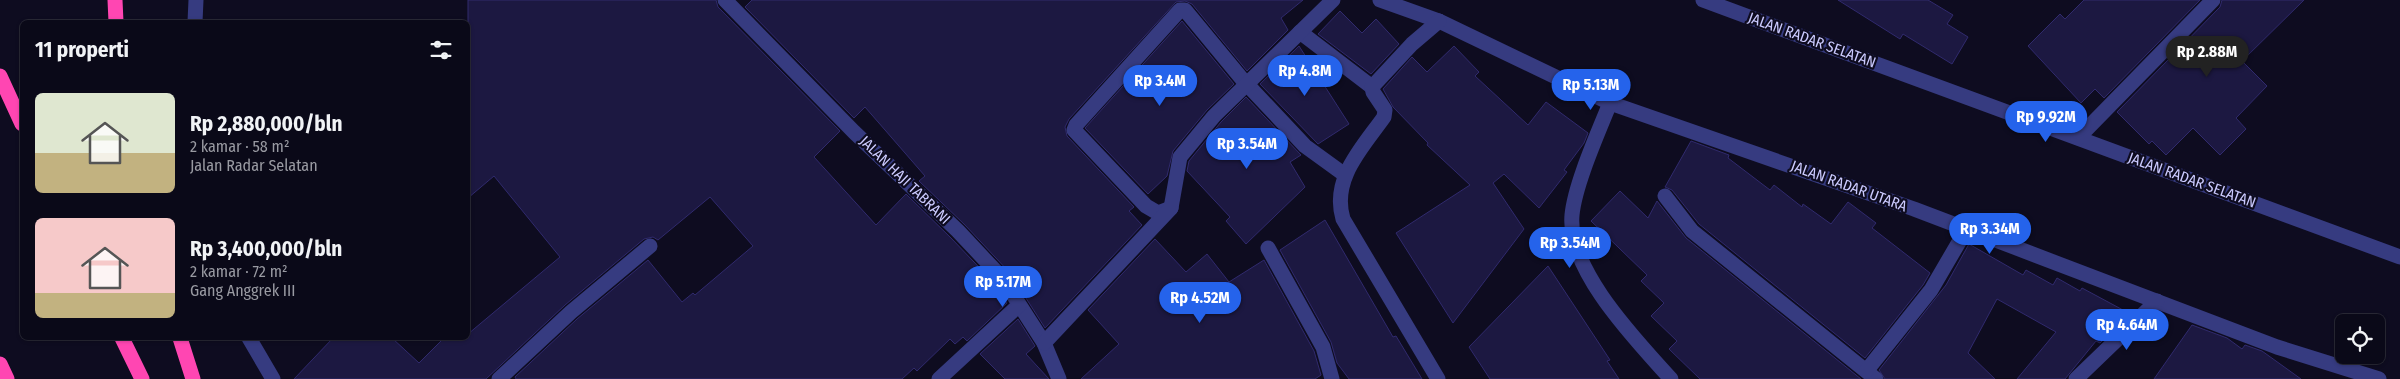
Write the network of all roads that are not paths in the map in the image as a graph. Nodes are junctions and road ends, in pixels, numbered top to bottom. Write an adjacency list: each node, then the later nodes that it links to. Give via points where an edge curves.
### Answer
1 (115, 0): 8 (highway)
2 (196, 0): 9 (street)
3 (1333, 0): 11 (street)
4 (1380, 0): 10 (street, JALAN RADAR UTARA)
5 (1702, 0): 17 (street, JALAN RADAR SELATAN)
6 (2212, 0): 17 (street)
7 (731, 2): 26 (street, JALAN HAJI TABRANI, via 854,132 958,231 1003,280)
8 (116, 20)
9 (195, 20)
10 (1440, 21): 14 (street, via 1406,50); 15 (street, JALAN RADAR UTARA)
11 (1300, 32): 13 (street); 14 (street)
12 (0, 76): 16 (highway)
13 (1246, 83): 18 (street, via 1304,146); 20 (street, via 1180,157); 20 (street, via 1185,10 1180,10 1076,125 1076,133 1146,206 1158,213)
14 (1372, 87): 18 (street, via 1385,110 1384,117)
15 (1610, 103): 21 (street, JALAN RADAR UTARA); 42 (street, via 1582,178 1572,215 1573,236 1583,262 1610,309)
16 (20, 120)
17 (2078, 138): 24 (street, JALAN RADAR SELATAN)
18 (1345, 175): 41 (street, via 1339,205 1344,219)
19 (1665, 196): 32 (street, via 1692,231)
20 (1171, 208): 30 (street)
21 (1966, 230): 25 (street, JALAN RADAR UTARA); 32 (street, via 1930,290)
22 (650, 246): 37 (street, via 571,312)
23 (1268, 248): 40 (street, via 1323,347)
24 (2400, 257)
25 (2157, 301): 43 (street); 44 (street, JALAN RADAR UTARA, via 2277,347)
26 (1019, 305): 30 (street, JALAN HAJI TABRANI); 38 (street)
27 (123, 340): 34 (highway)
28 (181, 340): 35 (highway)
29 (250, 340): 36 (street)
30 (1044, 343): 39 (street, JALAN HAJI TABRANI)
31 (0, 364): 33 (highway)
32 (1872, 374)
33 (6, 379)
34 (142, 379)
35 (193, 379)
36 (273, 379)
37 (500, 379)
38 (939, 379)
39 (1059, 379)
40 (1332, 379)
41 (1438, 379)
42 (1671, 379)
43 (2076, 379)
44 (2379, 379)

